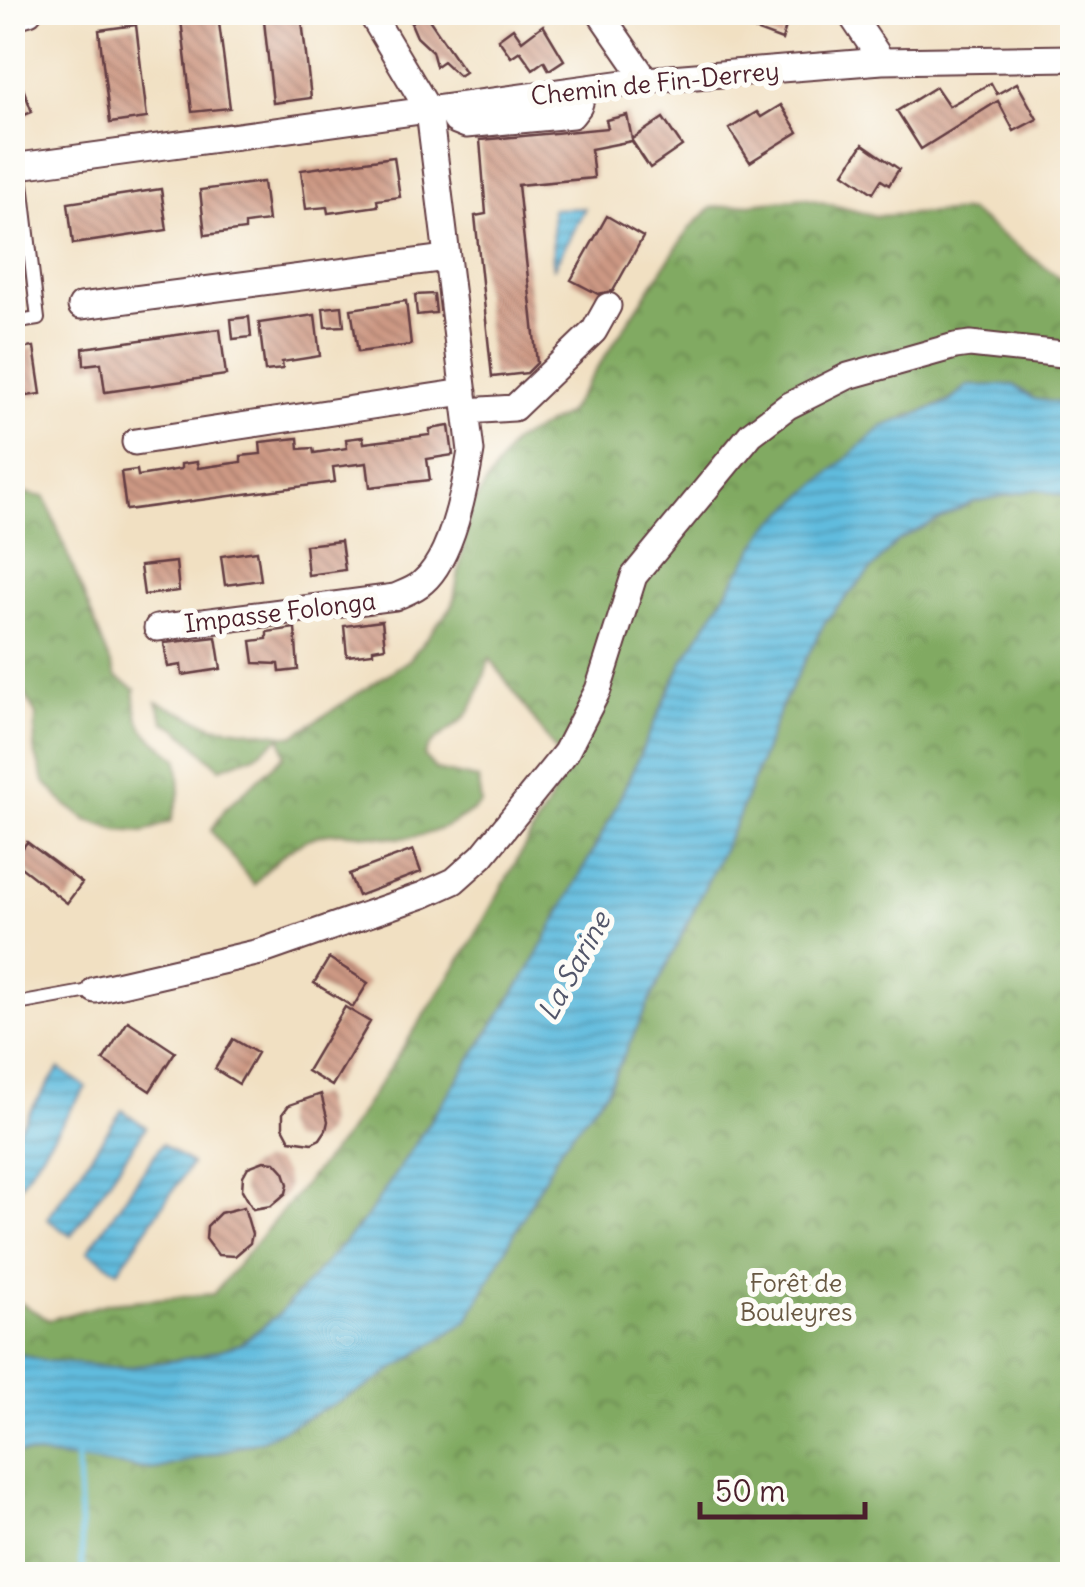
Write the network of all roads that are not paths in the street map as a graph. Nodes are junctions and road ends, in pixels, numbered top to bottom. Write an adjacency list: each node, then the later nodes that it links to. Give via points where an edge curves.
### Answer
1 (29, 12): 5 (street)
2 (370, 12): 9 (street)
3 (600, 12): 8 (street)
4 (848, 12): 7 (street)
5 (12, 18)
6 (1072, 58): 7 (street, Chemin de Fin-Derrey)
7 (882, 61): 8 (street, Chemin de Fin-Derrey)
8 (646, 80): 9 (street, Chemin de Fin-Derrey)
9 (439, 109): 10 (street, Chemin de Fin-Derrey); 11 (street, Impasse Folonga)
10 (16, 167): 14 (lane, Chemin de Fin-Derrey, via 38,319)
11 (446, 258): 12 (street); 16 (street, Impasse Folonga)
12 (81, 306)
13 (608, 306): 16 (street, via 593,332 514,408)
14 (12, 323)
15 (1072, 355): 19 (street, via 954,346 848,376 788,406 751,434 644,560 578,732 466,872 423,895 260,952)
16 (465, 402): 17 (street); 18 (street, Impasse Folonga, via 471,451 463,502 422,583 395,597)
17 (135, 442)
18 (157, 628)
19 (94, 990): 20 (lane)
20 (12, 1006)

